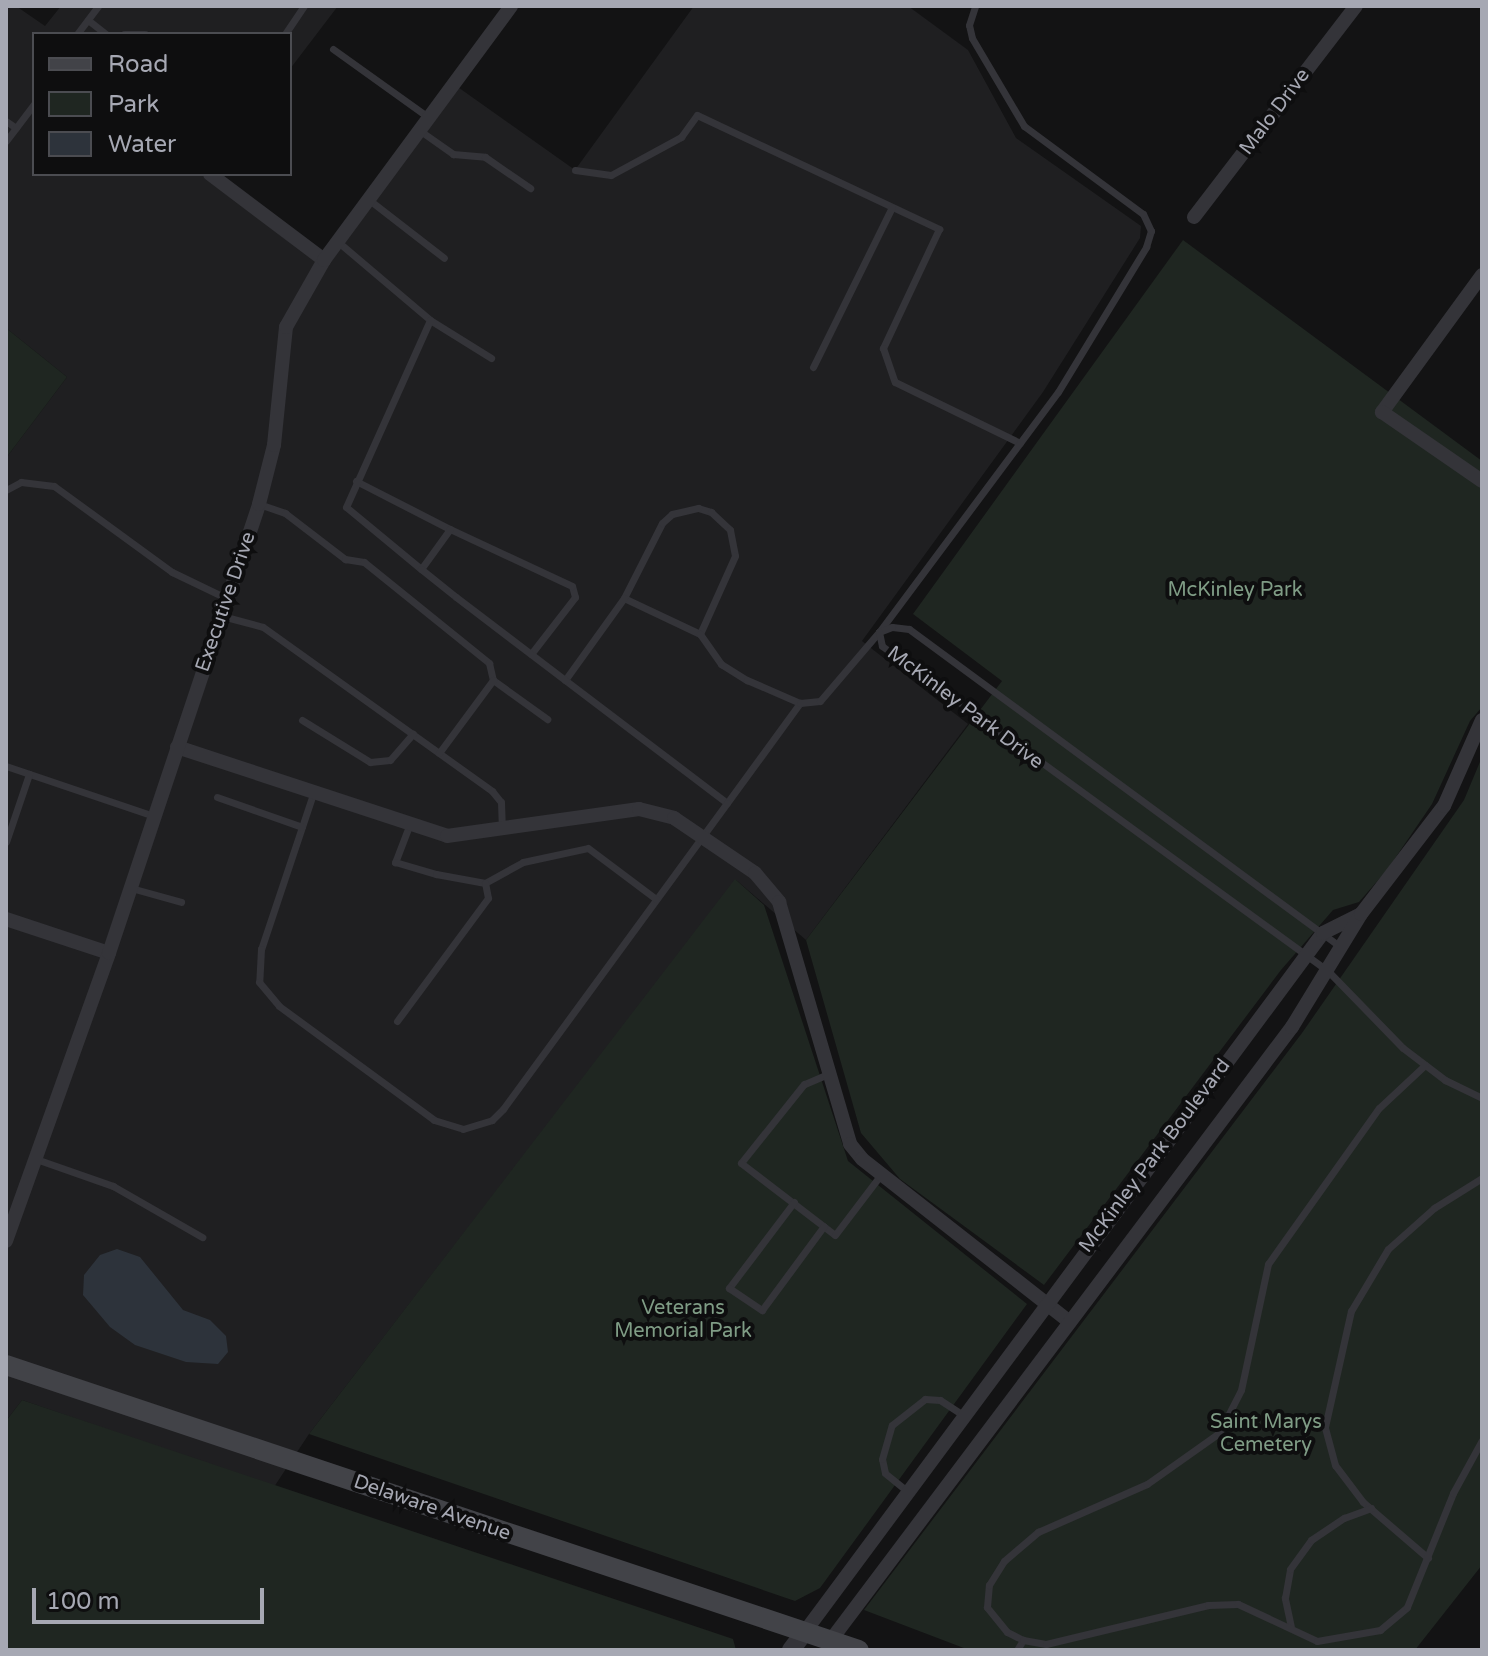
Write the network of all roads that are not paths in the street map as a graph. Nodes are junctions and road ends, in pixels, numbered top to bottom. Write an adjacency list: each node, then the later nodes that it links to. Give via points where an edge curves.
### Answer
1 (98, 6): 6 (lane)
2 (304, 6): 9 (lane)
3 (511, 6): 12 (street, Executive Drive)
4 (975, 6): 30 (lane, via 969,25 972,38 1024,126 1143,214 1151,231 1064,382)
5 (1356, 6): 22 (street, Malo Drive)
6 (88, 20): 7 (lane); 8 (lane)
7 (79, 32)
8 (103, 32)
9 (286, 32)
10 (333, 49): 12 (lane)
11 (32, 107): 14 (lane)
12 (428, 117): 15 (street, Executive Drive)
13 (6, 121): 14 (lane)
14 (16, 128): 16 (lane)
15 (419, 130): 19 (lane, via 453,154 485,157); 20 (street, Executive Drive)
16 (6, 141)
17 (575, 170): 21 (lane, via 611,175 681,137 697,115)
18 (213, 176): 25 (street)
19 (530, 188)
20 (368, 199): 23 (street, Executive Drive); 24 (lane)
21 (892, 207): 29 (lane); 30 (lane, via 939,229 883,348 895,382)
22 (1194, 217)
23 (337, 241): 25 (street, Executive Drive); 27 (lane)
24 (444, 258)
25 (324, 260): 34 (street, Executive Drive, via 286,327 274,445)
26 (1482, 275): 32 (street, via 1382,412)
27 (430, 320): 28 (lane); 31 (lane)
28 (491, 358)
29 (813, 367)
30 (1020, 443): 40 (lane)
31 (356, 481): 35 (lane); 36 (lane, via 346,507)
32 (1482, 481)
33 (6, 490): 38 (lane, via 21,482 54,486 172,572)
34 (259, 504): 38 (street, Executive Drive); 43 (lane, via 285,513 345,559 364,562 489,663)
35 (450, 529): 36 (lane); 42 (lane, via 572,586 575,597)
36 (421, 569): 42 (lane)
37 (624, 598): 41 (lane); 41 (lane, via 662,523 685,509 711,512 730,530 735,556); 44 (lane)
38 (228, 599): 39 (street, Executive Drive)
39 (222, 616): 49 (lane, via 263,627); 50 (street, Executive Drive)
40 (879, 632): 45 (lane, via 820,701); 69 (lane, McKinley Park Drive, via 909,629); 72 (lane, McKinley Park Drive, via 882,646)
41 (700, 634): 45 (lane, via 721,664)
42 (531, 654): 44 (lane)
43 (493, 680): 46 (lane); 51 (lane)
44 (565, 680): 56 (lane)
45 (800, 703): 56 (lane)
46 (547, 719)
47 (302, 720): 49 (lane, via 370,762 390,760)
48 (1482, 720): 67 (street, McKinley Park Boulevard, via 1444,806)
49 (413, 734): 51 (lane)
50 (177, 747): 54 (street); 57 (street, Executive Drive)
51 (439, 753): 60 (lane, via 501,802)
52 (6, 766): 53 (lane)
53 (29, 774): 57 (lane); 62 (lane)
54 (313, 794): 58 (street); 59 (lane)
55 (217, 797): 59 (lane)
56 (727, 803): 61 (lane)
57 (154, 816): 64 (street, Executive Drive)
58 (409, 826): 60 (street, via 447,836); 63 (lane, via 395,862)
59 (302, 827): 65 (lane, via 261,949 257,968 266,994 448,1127 478,1127 503,1109)
60 (502, 831): 61 (street, via 639,809 659,811)
61 (701, 836): 65 (lane); 76 (street, via 755,873 779,902)
62 (6, 842)
63 (485, 883): 65 (lane, via 523,862 588,848); 74 (lane, via 488,898)
64 (131, 888): 66 (lane); 71 (street, Executive Drive)
65 (656, 899)
66 (181, 902)
67 (1361, 914): 69 (street, McKinley Park Boulevard); 70 (street, McKinley Park Boulevard)
68 (6, 919): 71 (street)
69 (1323, 933): 70 (lane, McKinley Park Drive); 72 (street, McKinley Park Boulevard)
70 (1344, 950): 73 (street, McKinley Park Boulevard)
71 (109, 953): 78 (street, Executive Drive)
72 (1307, 955): 73 (lane, McKinley Park Drive); 86 (street, McKinley Park Boulevard)
73 (1328, 971): 75 (lane, McKinley Park Drive); 87 (street, McKinley Park Boulevard, via 1292,1027)
74 (397, 1021)
75 (1425, 1065): 77 (lane, McKinley Park Drive); 97 (lane, via 1379,1108 1268,1264 1241,1390 1219,1433 1147,1484 1038,1532 1004,1561 989,1585 987,1607 1007,1632)
76 (830, 1074): 79 (street, via 850,1144); 81 (lane, via 804,1084 741,1163)
77 (1482, 1098)
78 (36, 1159): 82 (street, Executive Drive); 84 (lane, via 113,1186)
79 (879, 1177): 83 (lane, via 835,1235); 86 (street)
80 (1482, 1178): 93 (lane, via 1434,1208 1388,1249 1351,1311 1325,1427 1335,1465)
81 (794, 1202): 83 (lane); 83 (lane, via 729,1288 762,1310)
82 (11, 1211): 85 (street, Executive Drive)
83 (824, 1226)
84 (202, 1237)
85 (6, 1241)
86 (1045, 1303): 87 (street); 89 (street, McKinley Park Boulevard)
87 (1070, 1322): 90 (street, McKinley Park Boulevard)
88 (6, 1365): 96 (main road, Delaware Avenue)
89 (963, 1415): 90 (street); 92 (street, McKinley Park Boulevard); 92 (lane, via 940,1400 925,1399 892,1425 882,1459 885,1473)
90 (987, 1431): 98 (street, McKinley Park Boulevard)
91 (1482, 1440): 94 (lane, via 1453,1493)
92 (907, 1491): 96 (street, McKinley Park Boulevard)
93 (1371, 1508): 94 (lane); 95 (lane, via 1311,1540 1290,1569 1285,1598)
94 (1428, 1558): 95 (lane, via 1407,1607 1380,1630 1317,1641)
95 (1291, 1627): 97 (lane, via 1238,1604 1208,1605 1046,1644)
96 (804, 1633): 98 (main road, Delaware Avenue); 99 (street)
97 (1023, 1640): 101 (lane)
98 (827, 1645): 100 (main road, Delaware Avenue)
99 (791, 1650)
100 (859, 1650)
101 (1017, 1650)

